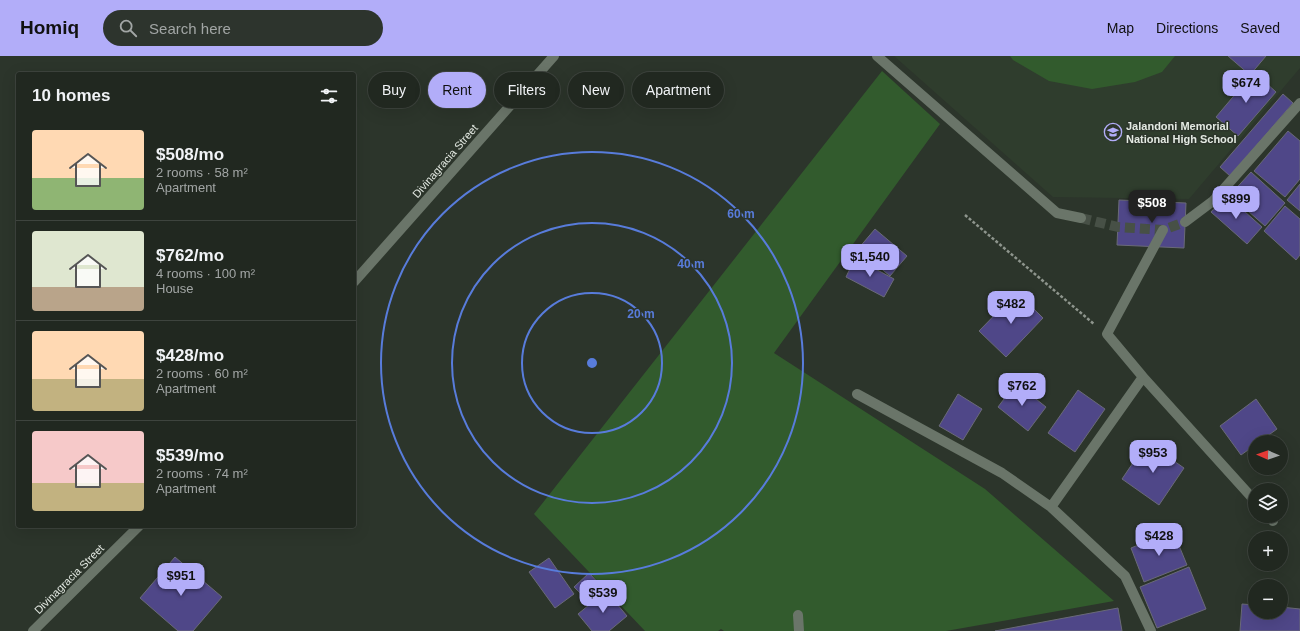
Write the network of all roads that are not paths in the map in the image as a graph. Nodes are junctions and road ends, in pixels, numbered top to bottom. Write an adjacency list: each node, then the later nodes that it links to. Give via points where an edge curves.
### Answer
1 (554, 56): 7 (street, Divinagracia Street)
2 (877, 56): 4 (street, via 1057,213)
3 (1300, 103): 5 (street, via 1212,201)
4 (1081, 218)
5 (1185, 222)
6 (1162, 230): 8 (street, via 1107,334)
7 (356, 280)
8 (1143, 377): 10 (street); 11 (street)
9 (857, 394): 11 (street, via 1002,473)
10 (1248, 493)
11 (1051, 508): 16 (street, via 1125,576)
12 (137, 528): 14 (street, Divinagracia Street)
13 (798, 615): 15 (street)
14 (33, 631)
15 (799, 631)
16 (1151, 631)

